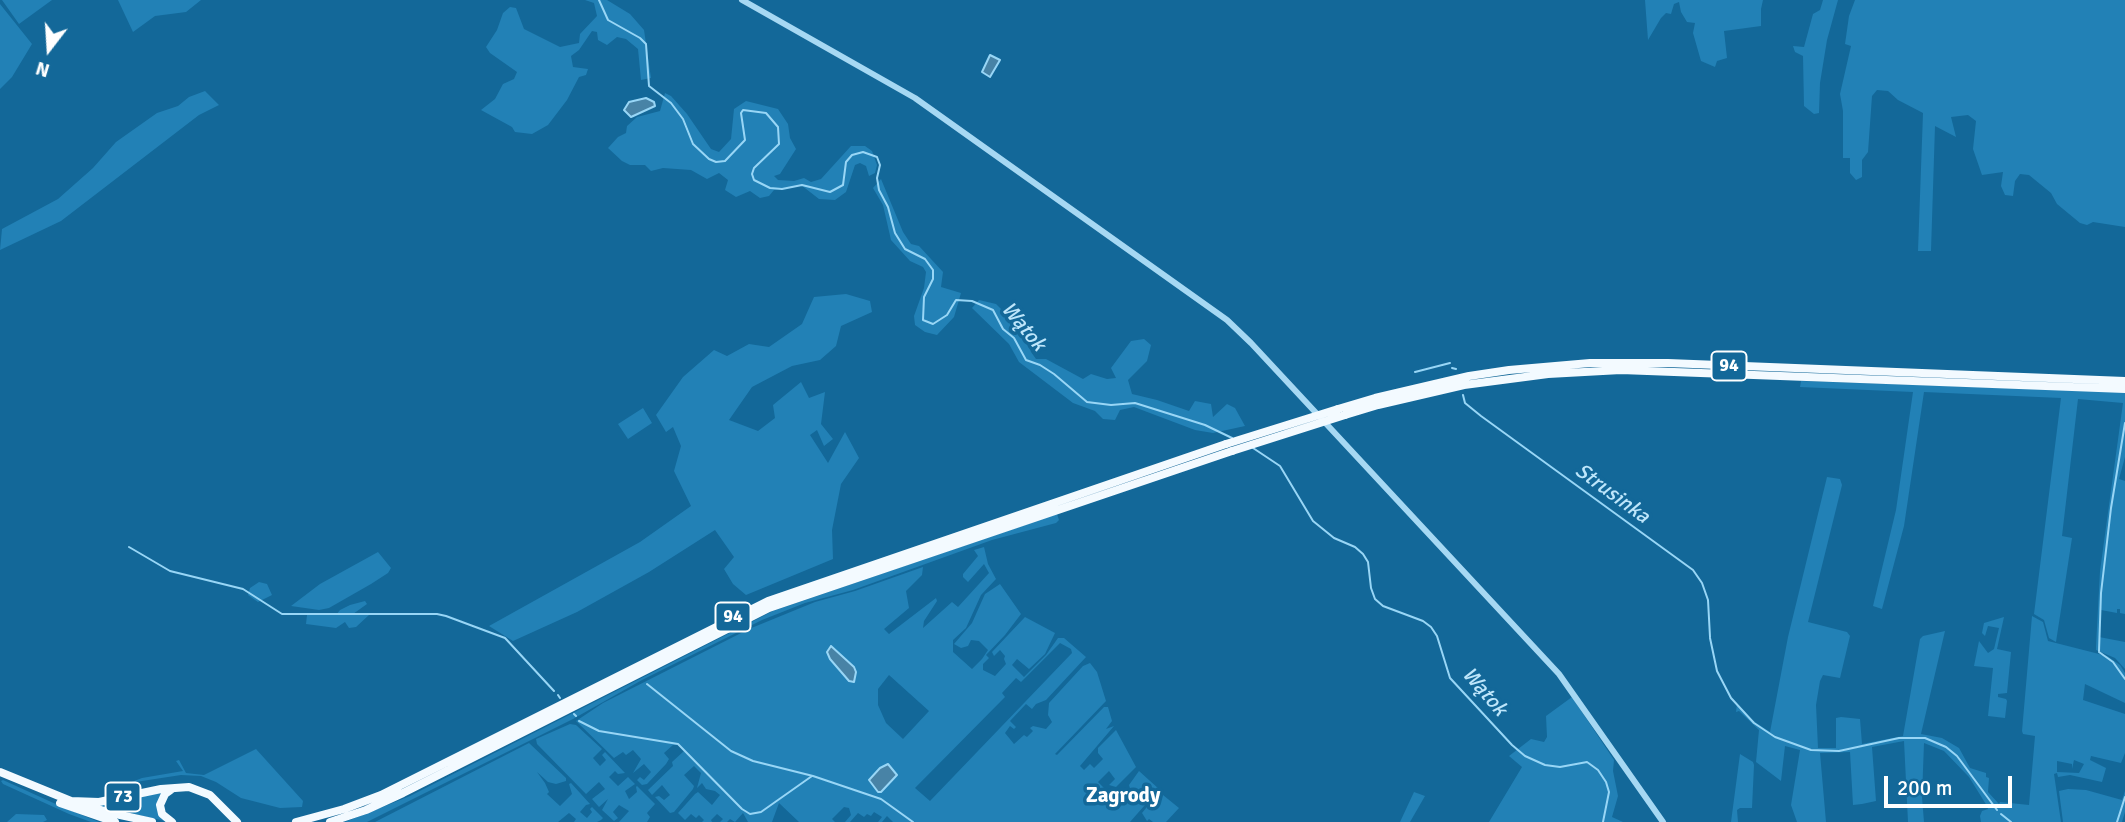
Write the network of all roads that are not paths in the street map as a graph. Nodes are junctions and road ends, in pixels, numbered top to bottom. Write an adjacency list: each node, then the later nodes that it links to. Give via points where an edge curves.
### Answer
1 (742, 0): 15 (street, via 915,98 1227,320 1559,674)
2 (2125, 381): 4 (main road, 94, via 1590,363 1469,376 1375,398)
3 (2125, 389): 4 (main road, 94, via 1621,370 1464,385)
4 (1341, 412): 5 (main road, 94, bridge)
5 (1044, 510): 13 (main road, 94, via 768,601 381,795); 14 (main road, 94, via 769,608 403,793)
6 (0, 774): 8 (main road, 73); 9 (main road, 73)
7 (175, 787): 8 (main road, 73, via 99,802); 11 (main road, 73, via 160,805 162,814); 12 (main road, 73, via 200,789)
8 (71, 801): 10 (main road)
9 (115, 822)
10 (152, 822)
11 (172, 822)
12 (237, 822)
13 (296, 822)
14 (332, 822)
15 (1662, 822)

